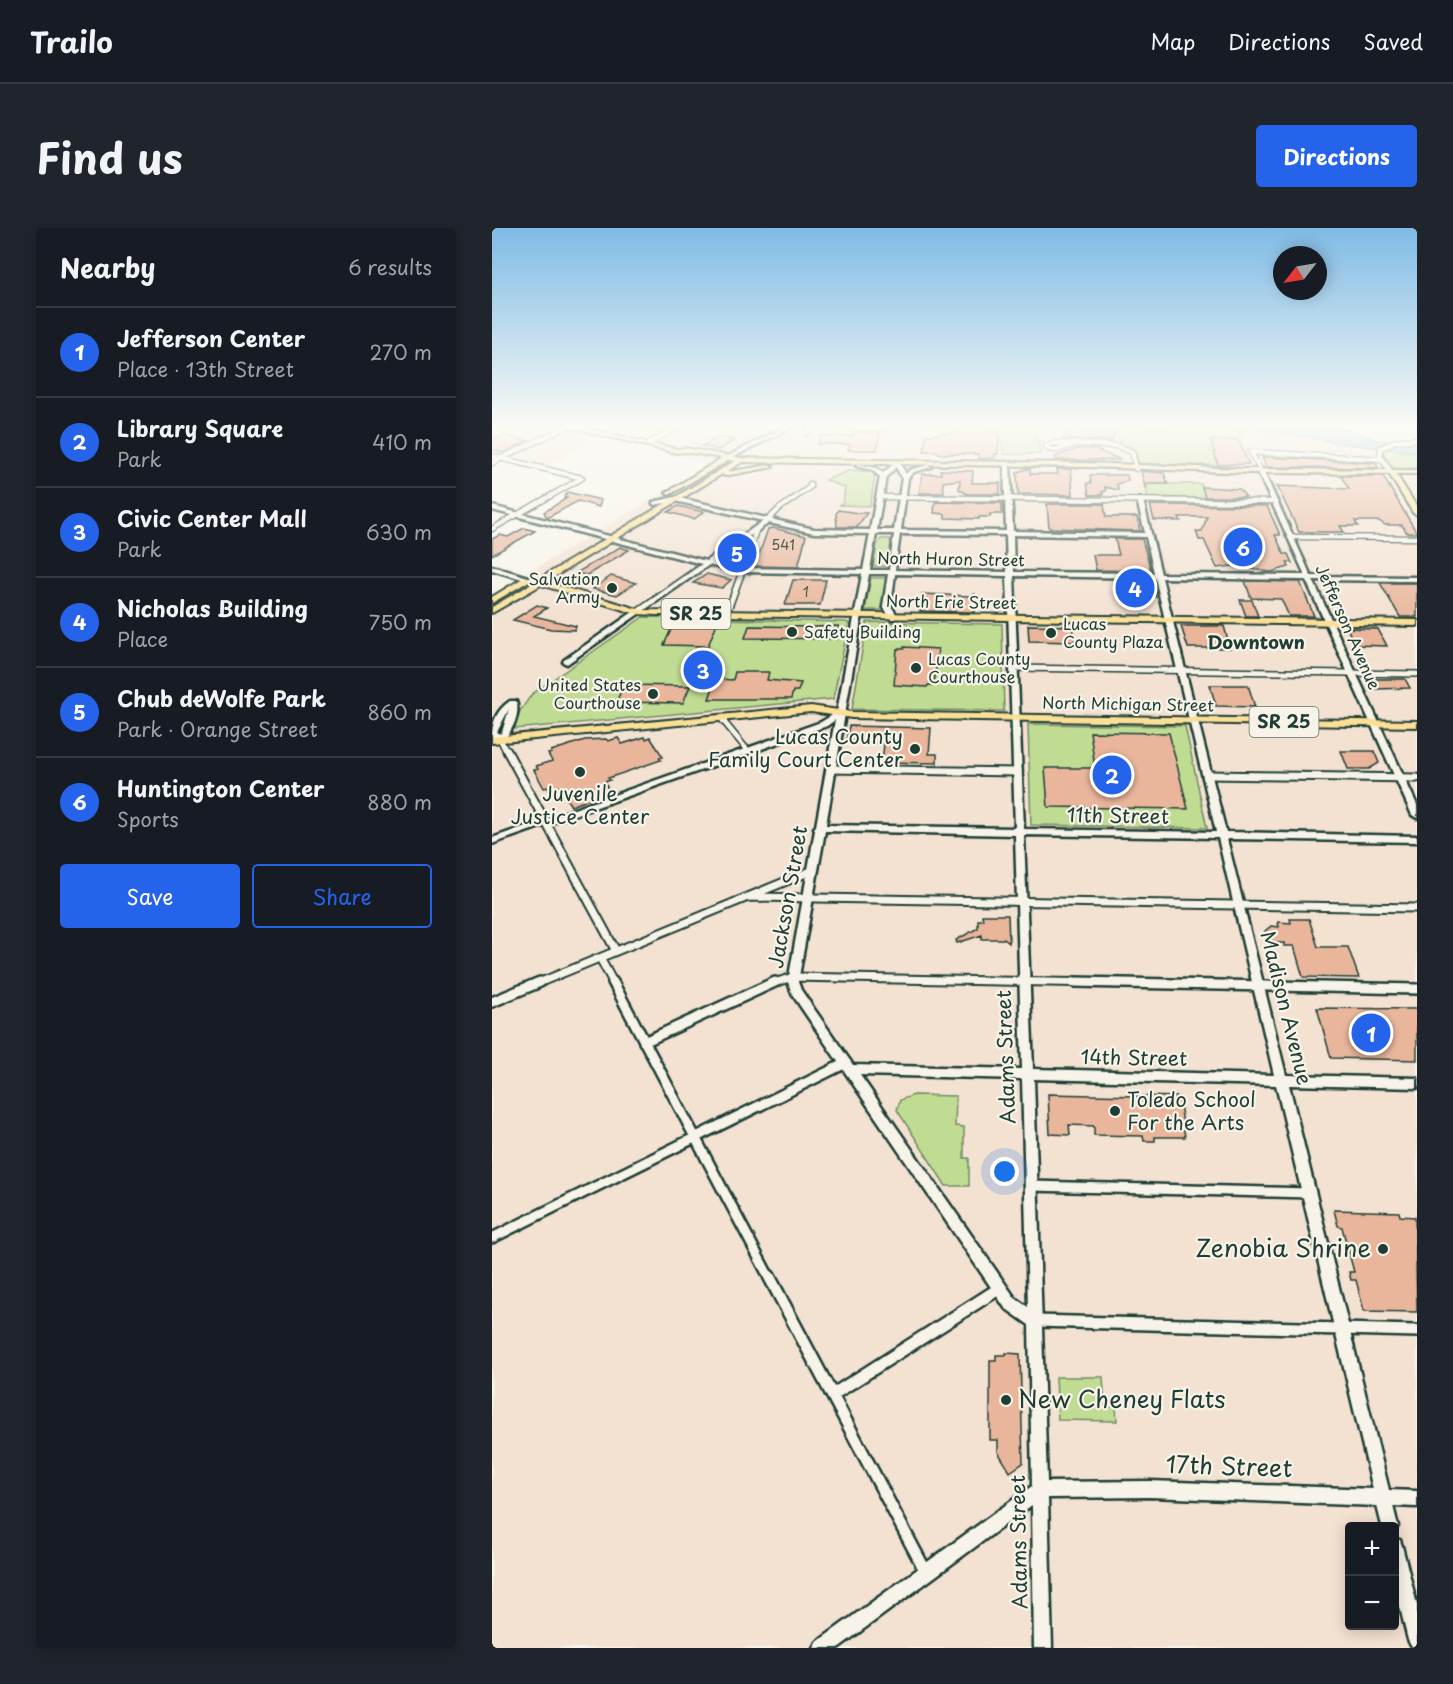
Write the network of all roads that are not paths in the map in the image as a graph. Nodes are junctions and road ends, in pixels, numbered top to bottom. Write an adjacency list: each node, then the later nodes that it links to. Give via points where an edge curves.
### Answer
1 (559, 491): 18 (street)
2 (679, 491): 9 (main road)
3 (685, 491): 9 (main road)
4 (804, 491): 19 (street)
5 (880, 491): 10 (street, Jackson Street)
6 (904, 491): 11 (street)
7 (1009, 491): 12 (street, Adams Street)
8 (1269, 491): 14 (street, Jefferson Avenue)
9 (674, 495): 19 (street); 26 (main road); 28 (main road)
10 (879, 497): 11 (street); 22 (street, Jackson Street)
11 (903, 498): 12 (street); 23 (street)
12 (1009, 499): 13 (street); 24 (street, Adams Street)
13 (1140, 500): 14 (street); 25 (street, Madison Avenue)
14 (1274, 502): 27 (street, Jefferson Avenue)
15 (1414, 503): 17 (main road)
16 (492, 508): 18 (street, North Huron Street)
17 (1417, 513)
18 (518, 515): 20 (street); 26 (street, North Huron Street)
19 (767, 521): 21 (street); 22 (street, via 814,531)
20 (492, 528)
21 (757, 528): 30 (street); 32 (street)
22 (873, 532): 23 (street); 33 (street, Jackson Street)
23 (898, 532): 24 (street); 34 (street)
24 (1010, 533): 25 (street); 35 (street, Adams Street)
25 (1149, 535): 36 (street, Madison Avenue)
26 (600, 536): 28 (street, North Huron Street); 38 (main road)
27 (1290, 537): 29 (street); 37 (street, Jefferson Avenue)
28 (610, 538): 30 (street, North Huron Street); 40 (main road)
29 (1417, 538)
30 (708, 564): 32 (street, North Huron Street); 43 (street)
31 (492, 568): 38 (street, North Erie Street)
32 (742, 571): 33 (street, North Huron Street); 44 (street)
33 (865, 572): 34 (street, North Huron Street); 45 (street, Jackson Street)
34 (892, 572): 35 (street, North Huron Street); 46 (street, via 887,606)
35 (1011, 574): 36 (street, North Huron Street); 47 (street, Adams Street)
36 (1159, 576): 37 (street, North Huron Street); 48 (street, Madison Avenue)
37 (1309, 578): 39 (street, North Huron Street); 49 (street, Jefferson Avenue)
38 (529, 579): 40 (main road, North Erie Street / SR 25); 41 (main road)
39 (1417, 579)
40 (539, 582): 42 (main road); 43 (main road, North Erie Street / SR 25)
41 (492, 601)
42 (492, 611)
43 (640, 612): 44 (main road, North Erie Street / SR 25); 51 (street)
44 (726, 615): 45 (main road, North Erie Street / SR 25)
45 (857, 616): 46 (main road, North Erie Street / SR 25); 56 (street, Jackson Street)
46 (894, 617): 47 (main road, North Erie Street / SR 25)
47 (1012, 618): 48 (main road, North Erie Street / SR 25); 52 (street, Adams Street)
48 (1170, 620): 49 (main road, North Erie Street / SR 25); 53 (street, Madison Avenue)
49 (1328, 622): 50 (main road, North Erie Street / SR 25); 54 (street, Jefferson Avenue)
50 (1417, 623)
51 (567, 662)
52 (1014, 668): 53 (street); 58 (street, Adams Street)
53 (1181, 671): 54 (street); 59 (street, Madison Avenue)
54 (1351, 673): 55 (street); 60 (street, Jefferson Avenue)
55 (1417, 674)
56 (840, 714): 57 (main road, SR 25, via 811,709); 58 (main road, North Michigan Street / SR 25); 63 (street); 64 (street, Jackson Street)
57 (720, 717): 62 (main road, SR 25); 63 (street)
58 (1016, 717): 59 (main road, North Michigan Street / SR 25); 65 (street, Adams Street)
59 (1193, 720): 60 (main road, North Michigan Street / SR 25); 66 (street, Madison Avenue)
60 (1374, 723): 61 (main road, North Michigan Street / SR 25); 67 (street, Jefferson Avenue)
61 (1417, 724)
62 (496, 739): 70 (street)
63 (748, 751): 70 (street)
64 (830, 769): 65 (street); 71 (street, Jackson Street)
65 (1018, 772): 72 (street, Adams Street)
66 (1207, 775): 67 (street); 73 (street, Madison Avenue)
67 (1400, 777): 68 (street); 69 (street, Jefferson Avenue)
68 (1417, 778)
69 (1417, 815)
70 (545, 822): 75 (street); 82 (street)
71 (819, 828): 72 (street, 11th Street); 76 (street, Jackson Street)
72 (1019, 832): 73 (street, 11th Street); 79 (street, Adams Street)
73 (1221, 835): 74 (street, 11th Street); 80 (street, Madison Avenue)
74 (1417, 839)
75 (492, 841)
76 (811, 871): 77 (street); 78 (street, Jackson Street)
77 (748, 897): 78 (street); 82 (street)
78 (806, 898): 79 (street); 84 (street, Jackson Street)
79 (1022, 901): 80 (street); 85 (street, Adams Street)
80 (1239, 905): 81 (street); 86 (street, Madison Avenue)
81 (1417, 908)
82 (616, 951): 83 (street)
83 (600, 958): 88 (street); 89 (street)
84 (793, 977): 85 (street); 89 (street); 90 (street, Jackson Street, via 796,991)
85 (1024, 982): 86 (street); 91 (street, Adams Street)
86 (1259, 986): 87 (street); 92 (street, Madison Avenue)
87 (1417, 989)
88 (492, 1002)
89 (644, 1042): 94 (street)
90 (848, 1066): 91 (street, 14th Street); 94 (street); 98 (street, Jackson Street)
91 (1028, 1076): 92 (street, 14th Street); 95 (street, Adams Street)
92 (1281, 1080): 93 (street, 14th Street); 96 (street, Madison Avenue)
93 (1417, 1083)
94 (695, 1137): 97 (street); 102 (street)
95 (1031, 1186): 96 (street); 99 (street, Adams Street)
96 (1309, 1193): 100 (street, Madison Avenue)
97 (492, 1238)
98 (1000, 1288): 99 (street, Jackson Street, via 1010,1303); 102 (street)
99 (1036, 1321): 100 (street); 103 (street, Adams Street)
100 (1343, 1329): 101 (street); 104 (street, Madison Avenue)
101 (1417, 1331)
102 (832, 1395): 108 (street)
103 (1039, 1490): 104 (street, 17th Street, via 1150,1489); 108 (street); 111 (street, Adams Street)
104 (1383, 1498): 105 (street, 17th Street); 106 (street, Madison Avenue)
105 (1417, 1499)
106 (1389, 1522)
107 (1399, 1563): 109 (street)
108 (926, 1572): 110 (street)
109 (1417, 1640)
110 (823, 1648)
111 (1043, 1648)

